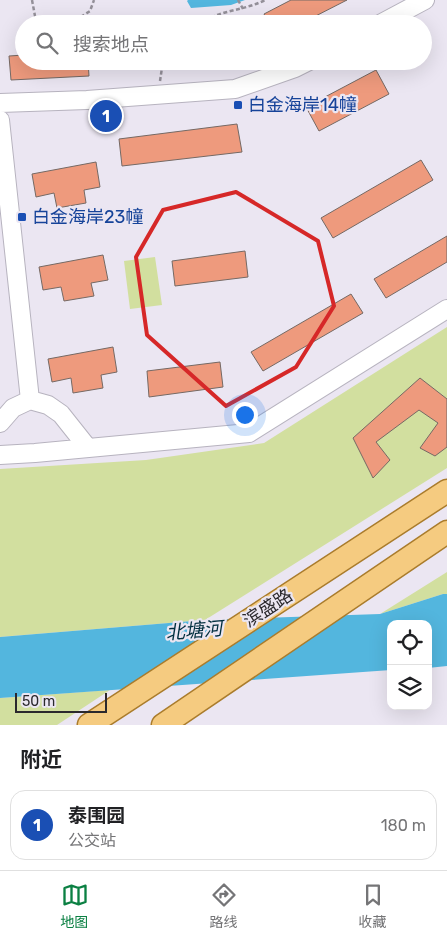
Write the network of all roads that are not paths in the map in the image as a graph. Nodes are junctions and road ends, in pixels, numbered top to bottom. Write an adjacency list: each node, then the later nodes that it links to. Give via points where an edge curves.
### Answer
1 (426, 0): 2 (street)
2 (397, 15)
3 (289, 70): 4 (street, via 234,90)
4 (0, 103)
5 (0, 120): 7 (street)
6 (447, 309): 9 (street, via 249,433)
7 (30, 400): 8 (street, via 13,408); 9 (street, via 48,405 61,414)
8 (0, 423)
9 (88, 448): 10 (street)
10 (0, 455)
11 (447, 491): 14 (main road, 滨盛路)
12 (447, 532): 13 (main road, 滨盛路)
13 (170, 720)
14 (91, 724)

